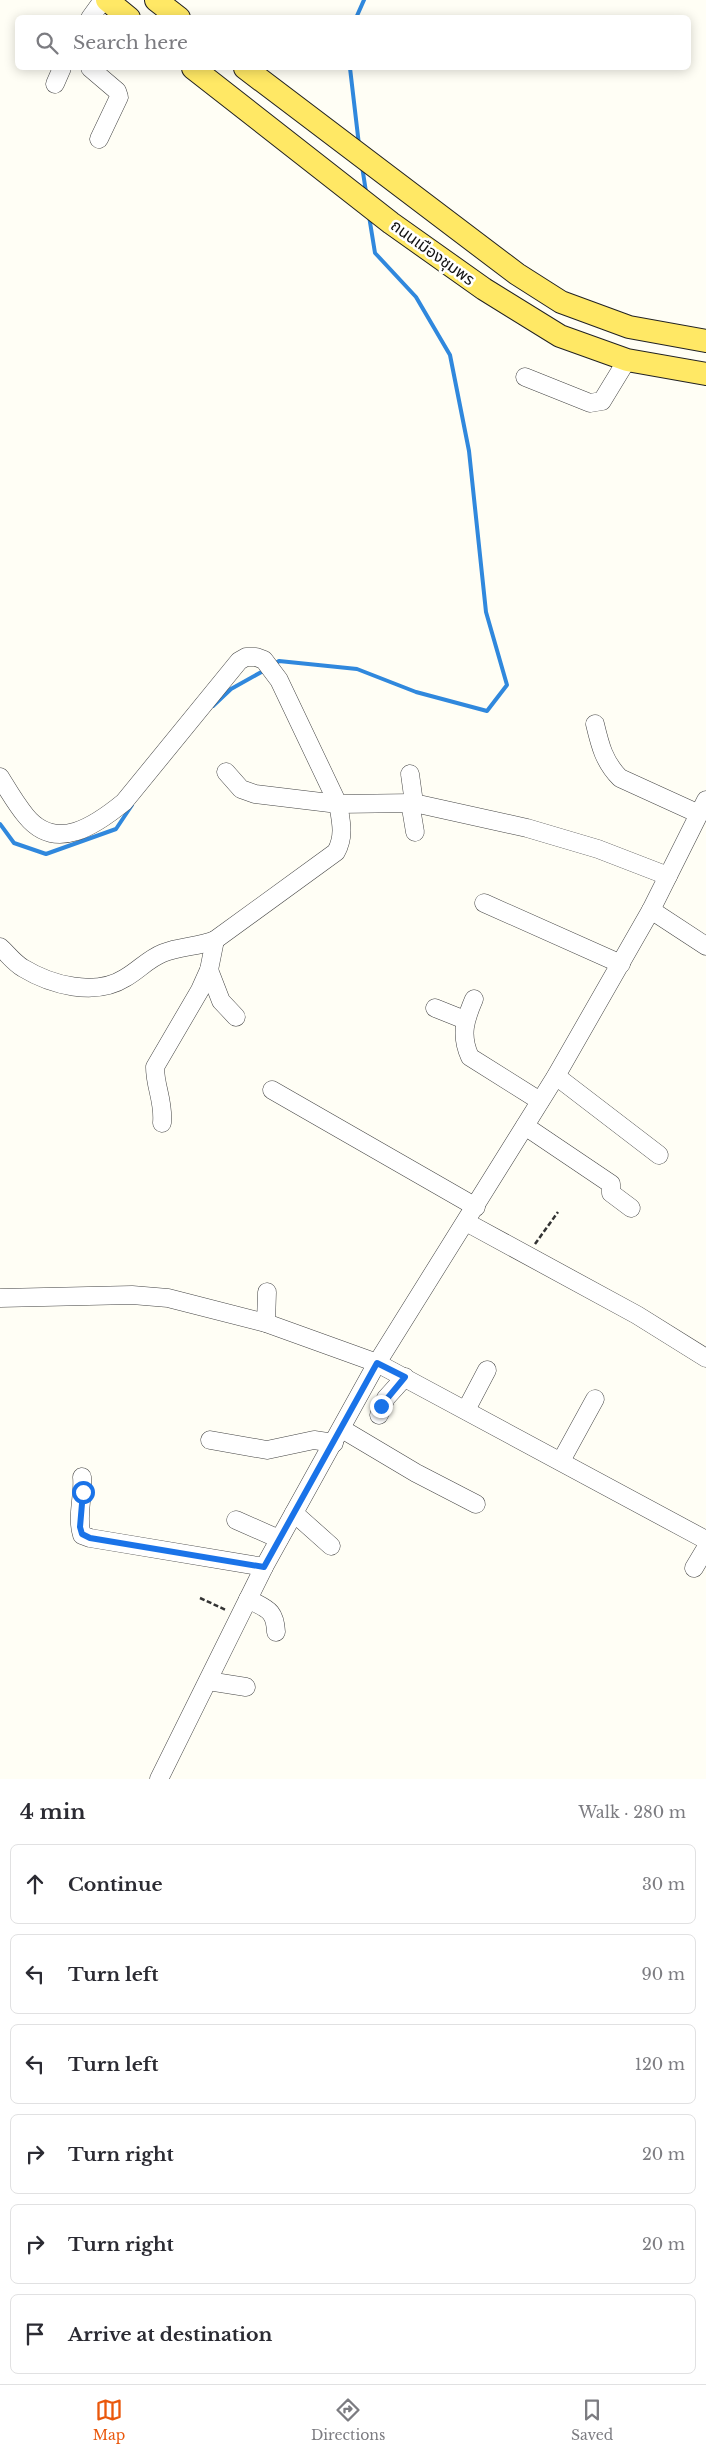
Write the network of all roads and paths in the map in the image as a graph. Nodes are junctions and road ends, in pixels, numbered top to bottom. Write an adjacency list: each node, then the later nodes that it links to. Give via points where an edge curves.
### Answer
1 (105, 0): 3 (street); 4 (main road)
2 (156, 0): 5 (main road)
3 (92, 15)
4 (125, 15)
5 (175, 15)
6 (61, 70): 10 (street)
7 (92, 70): 11 (street, via 117,91 119,97)
8 (196, 70): 13 (main road, ถนนเมืองชุมพร, via 391,223 484,289 560,336)
9 (248, 70): 12 (main road, ถนนเมืองชุมพร, via 517,274 561,302 629,327)
10 (55, 84)
11 (99, 139)
12 (706, 341)
13 (627, 360): 14 (main road, ถนนเมืองชุมพร); 15 (street, via 602,401 590,403)
14 (706, 374)
15 (526, 377)
16 (595, 724): 22 (street, via 602,754 620,778)
17 (226, 772): 21 (street, via 241,789 255,794)
18 (410, 774): 20 (street)
19 (0, 777): 21 (street, via 26,817 44,832 80,831 101,821 124,802 238,661 256,657 264,660 278,680)
20 (412, 802): 21 (street); 23 (street); 24 (street, via 598,849)
21 (338, 804): 27 (street, via 342,830 336,852)
22 (702, 807): 24 (street)
23 (415, 832)
24 (668, 876): 26 (street)
25 (484, 903): 30 (street)
26 (651, 910): 28 (street); 30 (street)
27 (215, 940): 29 (street, via 204,945 169,950 148,959 125,979 92,988 66,986 22,968); 31 (street)
28 (706, 946)
29 (0, 947)
30 (622, 964): 36 (street)
31 (210, 970): 34 (street, via 221,1001); 39 (street, via 155,1067 164,1108)
32 (474, 999): 35 (street)
33 (435, 1008): 35 (street)
34 (236, 1017)
35 (465, 1020): 38 (street, via 464,1045 470,1057)
36 (556, 1076): 38 (street); 41 (street)
37 (272, 1090): 42 (street)
38 (540, 1101): 40 (street)
39 (162, 1123)
40 (525, 1126): 42 (street); 43 (street, via 611,1184 610,1193)
41 (659, 1155)
42 (476, 1207): 45 (street)
43 (631, 1208)
44 (558, 1212): 46 (path)
45 (466, 1222): 46 (street); 51 (street)
46 (526, 1255): 50 (street, via 637,1315)
47 (267, 1292): 49 (street)
48 (0, 1298): 49 (street, via 132,1294 168,1298)
49 (266, 1323): 51 (street)
50 (706, 1358)
51 (377, 1363): 53 (street); 57 (street)
52 (486, 1370): 55 (street)
53 (405, 1377): 55 (street); 56 (street, via 386,1398)
54 (594, 1399): 59 (street)
55 (466, 1410): 59 (street)
56 (379, 1415)
57 (338, 1436): 58 (street, via 267,1450); 61 (street); 62 (street)
58 (210, 1440)
59 (561, 1461): 65 (street)
60 (82, 1477): 68 (street, via 80,1527 82,1534 90,1538)
61 (476, 1504)
62 (294, 1513): 64 (street); 66 (street)
63 (236, 1520): 64 (street)
64 (279, 1539): 68 (street)
65 (706, 1540)
66 (331, 1546)
67 (706, 1548): 69 (street)
68 (264, 1567): 71 (street)
69 (694, 1568)
70 (200, 1598): 72 (path)
71 (248, 1599): 72 (street); 73 (street, via 272,1611)
72 (240, 1615): 74 (street)
73 (276, 1632)
74 (208, 1681): 75 (street); 76 (street)
75 (246, 1687)
76 (159, 1779)

